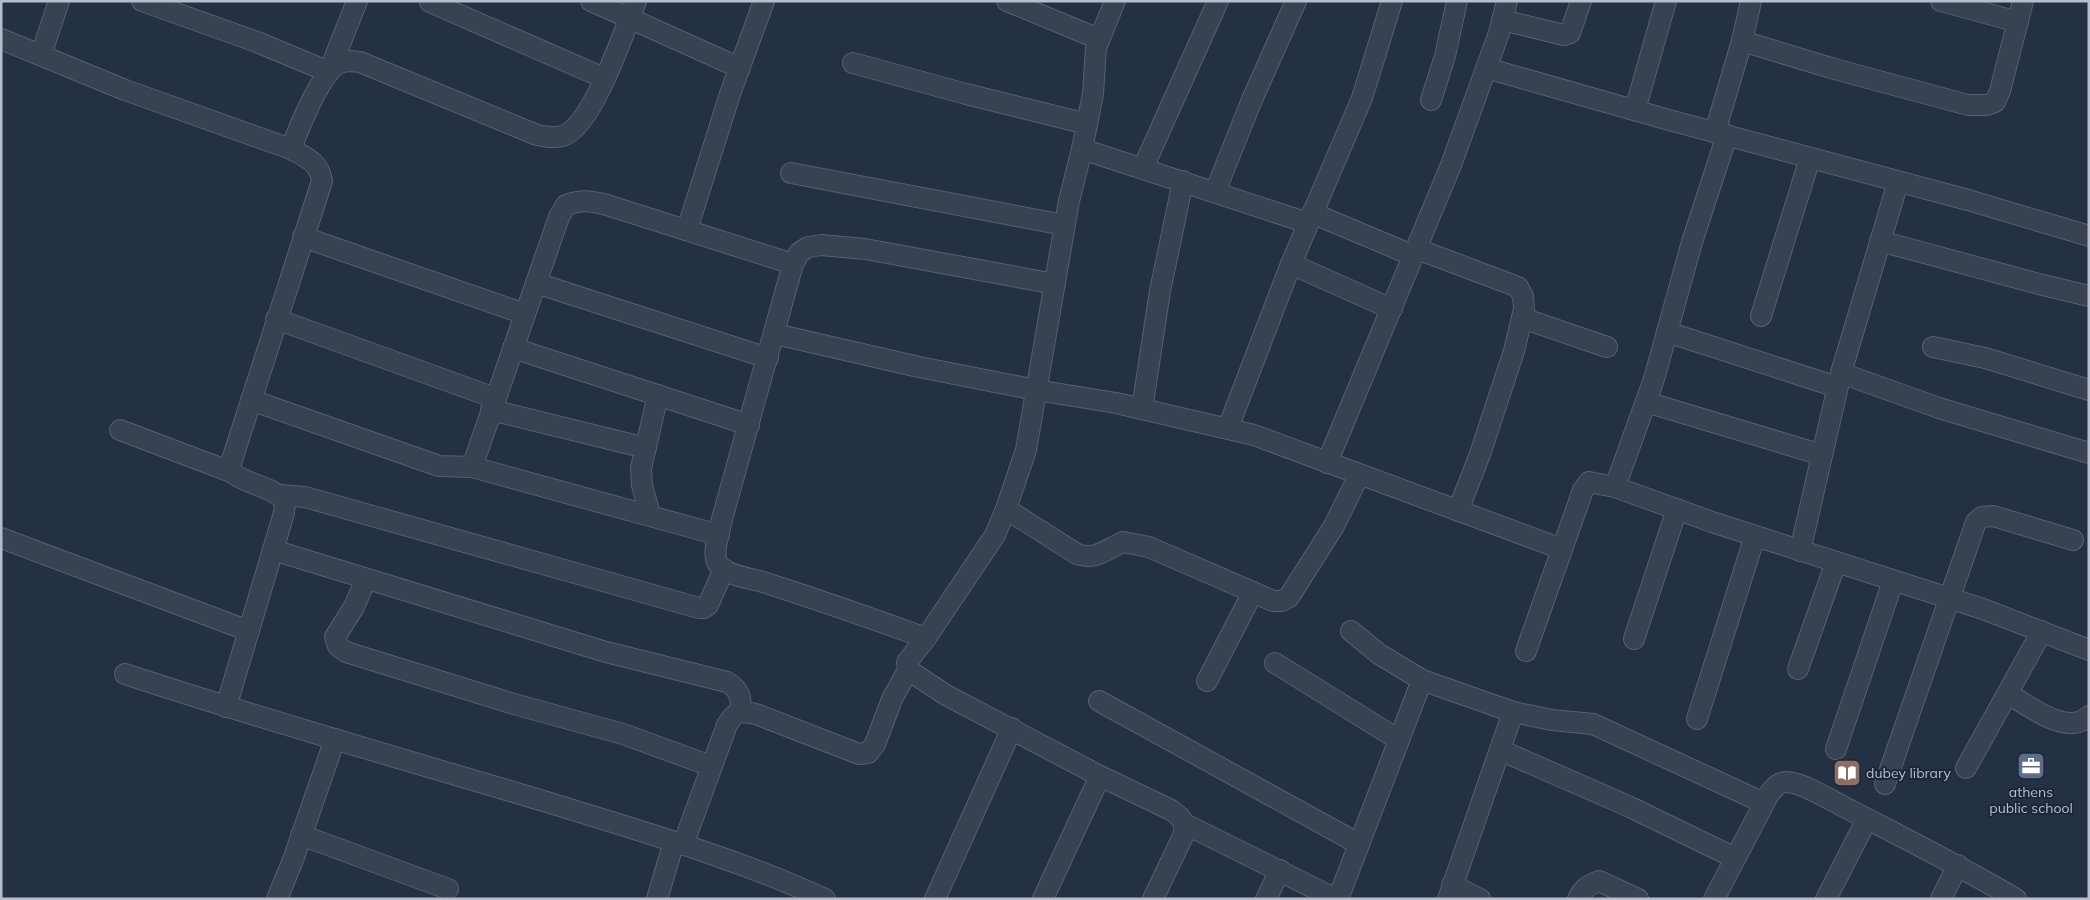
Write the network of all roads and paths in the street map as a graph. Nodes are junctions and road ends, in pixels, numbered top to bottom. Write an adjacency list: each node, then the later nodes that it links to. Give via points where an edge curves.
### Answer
1 (59, 1): 24 (street)
2 (142, 1): 28 (street)
3 (357, 1): 28 (street)
4 (591, 1): 18 (street)
5 (764, 1): 26 (street)
6 (1115, 1): 22 (street)
7 (1218, 1): 37 (street)
8 (1296, 1): 41 (street)
9 (1392, 1): 42 (street, via 1362,98)
10 (1457, 1): 30 (street)
11 (1581, 1): 19 (street, via 1574,26 1570,33 1564,35)
12 (1666, 1): 31 (street)
13 (1751, 1): 23 (street)
14 (1941, 1): 20 (street)
15 (2023, 1): 20 (street)
16 (430, 2): 29 (street)
17 (1018, 3): 22 (street)
18 (633, 10): 26 (street); 29 (street)
19 (1505, 11): 27 (street)
20 (2018, 22): 23 (street, via 2000,91 1995,102 1987,105 1959,102)
21 (1, 39): 24 (street)
22 (1099, 39): 32 (street)
23 (1742, 41): 33 (street)
24 (41, 55): 34 (street, via 125,90)
25 (853, 63): 32 (street)
26 (740, 68): 44 (street)
27 (1486, 68): 31 (street); 48 (street)
28 (329, 72): 29 (street, via 346,60 360,62 537,135 551,137 566,134 577,126 589,110); 34 (street, via 302,120)
29 (604, 78)
30 (1431, 100)
31 (1636, 110): 33 (street)
32 (1087, 124): 35 (street)
33 (1721, 134): 36 (street); 59 (street)
34 (291, 149): 46 (street, via 312,161 320,170 322,181)
35 (1082, 149): 37 (street); 43 (street)
36 (1810, 158): 40 (street); 56 (street)
37 (1143, 168): 39 (street)
38 (790, 173): 43 (street)
39 (1183, 182): 41 (street); 72 (street, via 1160,292)
40 (1898, 182): 45 (street); 47 (street)
41 (1215, 192): 42 (street)
42 (1310, 218): 48 (street); 50 (street)
43 (1064, 225): 52 (street)
44 (687, 230): 49 (street); 51 (street, via 607,204 577,200 566,205 559,217)
45 (2089, 236)
46 (302, 237): 55 (street); 57 (street)
47 (1880, 240): 53 (street); 65 (street)
48 (1415, 252): 54 (street); 58 (street, via 1518,287 1523,296)
49 (793, 264): 52 (street, via 799,253 808,247 821,245 865,249); 60 (street)
50 (1291, 264): 54 (street); 74 (street)
51 (536, 283): 55 (street); 64 (street)
52 (1055, 284): 66 (street)
53 (2089, 296)
54 (1392, 309): 79 (street)
55 (525, 314): 63 (street)
56 (1761, 316)
57 (276, 318): 69 (street); 71 (street)
58 (1522, 318): 61 (street); 87 (street, via 1483,445)
59 (1667, 332): 65 (street); 70 (street)
60 (775, 334): 64 (street); 66 (street)
61 (1608, 347)
62 (1933, 347): 67 (street, via 1986,358)
63 (513, 348): 68 (street); 71 (street)
64 (768, 358): 73 (street)
65 (1839, 380): 77 (street); 78 (street)
66 (1036, 390): 72 (street); 85 (street, via 1026,450)
67 (2089, 390)
68 (658, 396): 73 (street); 76 (street)
69 (250, 400): 80 (street, via 438,466); 81 (street)
70 (1646, 402): 78 (street); 83 (street)
71 (493, 404): 76 (street); 80 (street)
72 (1142, 409): 74 (street)
73 (749, 425): 89 (street)
74 (1228, 428): 79 (street)
75 (120, 430): 81 (street)
76 (646, 448): 88 (street, via 641,468 642,486)
77 (2089, 453)
78 (1822, 455): 95 (street)
79 (1327, 464): 82 (street)
80 (472, 467): 88 (street)
81 (231, 472): 84 (street, via 240,479)
82 (1359, 475): 87 (street); 100 (street, via 1334,526 1289,597 1282,602 1273,601)
83 (1615, 487): 86 (street); 93 (street, via 1590,482 1583,490)
84 (280, 495): 94 (street, via 285,501 284,513); 97 (street, via 305,497 699,608 708,605)
85 (1006, 509): 100 (street, via 1086,558 1097,556 1123,542 1149,547); 105 (street, via 994,535)
86 (1677, 509): 90 (street); 106 (street)
87 (1458, 511): 93 (street)
88 (650, 515): 89 (street)
89 (719, 535): 97 (street, via 717,563)
90 (1755, 536): 95 (street); 121 (street)
91 (1, 538): 102 (street)
92 (2073, 540): 101 (street, via 1993,516 1982,517 1976,522)
93 (1562, 549): 108 (street)
94 (273, 550): 98 (street); 102 (street)
95 (1800, 551): 96 (street)
96 (1836, 562): 99 (street); 110 (street)
97 (724, 569): 105 (street)
98 (366, 579): 118 (street, via 606,652 727,682 737,688); 127 (street, via 354,607 335,637 338,646 346,652 623,734)
99 (1893, 581): 101 (street); 125 (street)
100 (1253, 592): 114 (street)
101 (1948, 598): 104 (street); 130 (street)
102 (249, 631): 117 (street)
103 (1351, 631): 113 (street, via 1379,654)
104 (2042, 631): 107 (street); 115 (street)
105 (926, 638): 111 (street, via 907,662)
106 (1634, 639)
107 (2089, 650)
108 (1526, 651)
109 (1275, 663): 124 (street)
110 (1798, 669)
111 (908, 670): 118 (street, via 868,753 859,754 756,714); 122 (street, via 946,695)
112 (125, 674): 117 (street)
113 (1422, 680): 119 (street); 124 (street)
114 (1207, 681)
115 (2008, 694): 120 (street, via 2059,722 2083,722); 128 (street)
116 (1100, 701): 136 (street)
117 (226, 708): 123 (street)
118 (741, 712): 127 (street, via 734,714 727,725)
119 (1513, 712): 126 (street); 131 (street, via 1593,724)
120 (2089, 716)
121 (1697, 719)
122 (1012, 728): 129 (street); 145 (street)
123 (335, 739): 134 (street); 135 (street)
124 (1399, 740): 136 (street)
125 (1836, 749)
126 (1500, 750): 137 (street, via 1628,806); 141 (street)
127 (711, 766): 135 (street)
128 (1966, 768)
129 (1100, 776): 133 (street, via 1171,810); 146 (street)
130 (1885, 784)
131 (1764, 803): 132 (street, via 1775,786 1786,782 1815,792); 137 (street)
132 (1867, 819): 138 (street); 154 (street)
133 (1185, 824): 139 (street); 147 (street, via 1184,834)
134 (301, 835): 140 (street); 142 (street)
135 (678, 844): 143 (street); 144 (street)
136 (1360, 844): 149 (street)
137 (1735, 858): 153 (street)
138 (1958, 865): 155 (street); 156 (street)
139 (1280, 870): 148 (street); 149 (street)
140 (448, 889)
141 (1450, 892): 150 (street)
142 (277, 899)
143 (657, 899)
144 (825, 899)
145 (935, 899)
146 (1043, 899)
147 (1153, 899)
148 (1266, 899)
149 (1337, 899)
150 (1480, 899)
151 (1578, 899): 152 (street, via 1589,884 1599,881)
152 (1638, 899)
153 (1714, 899)
154 (1826, 899)
155 (1941, 899)
156 (2016, 899)

